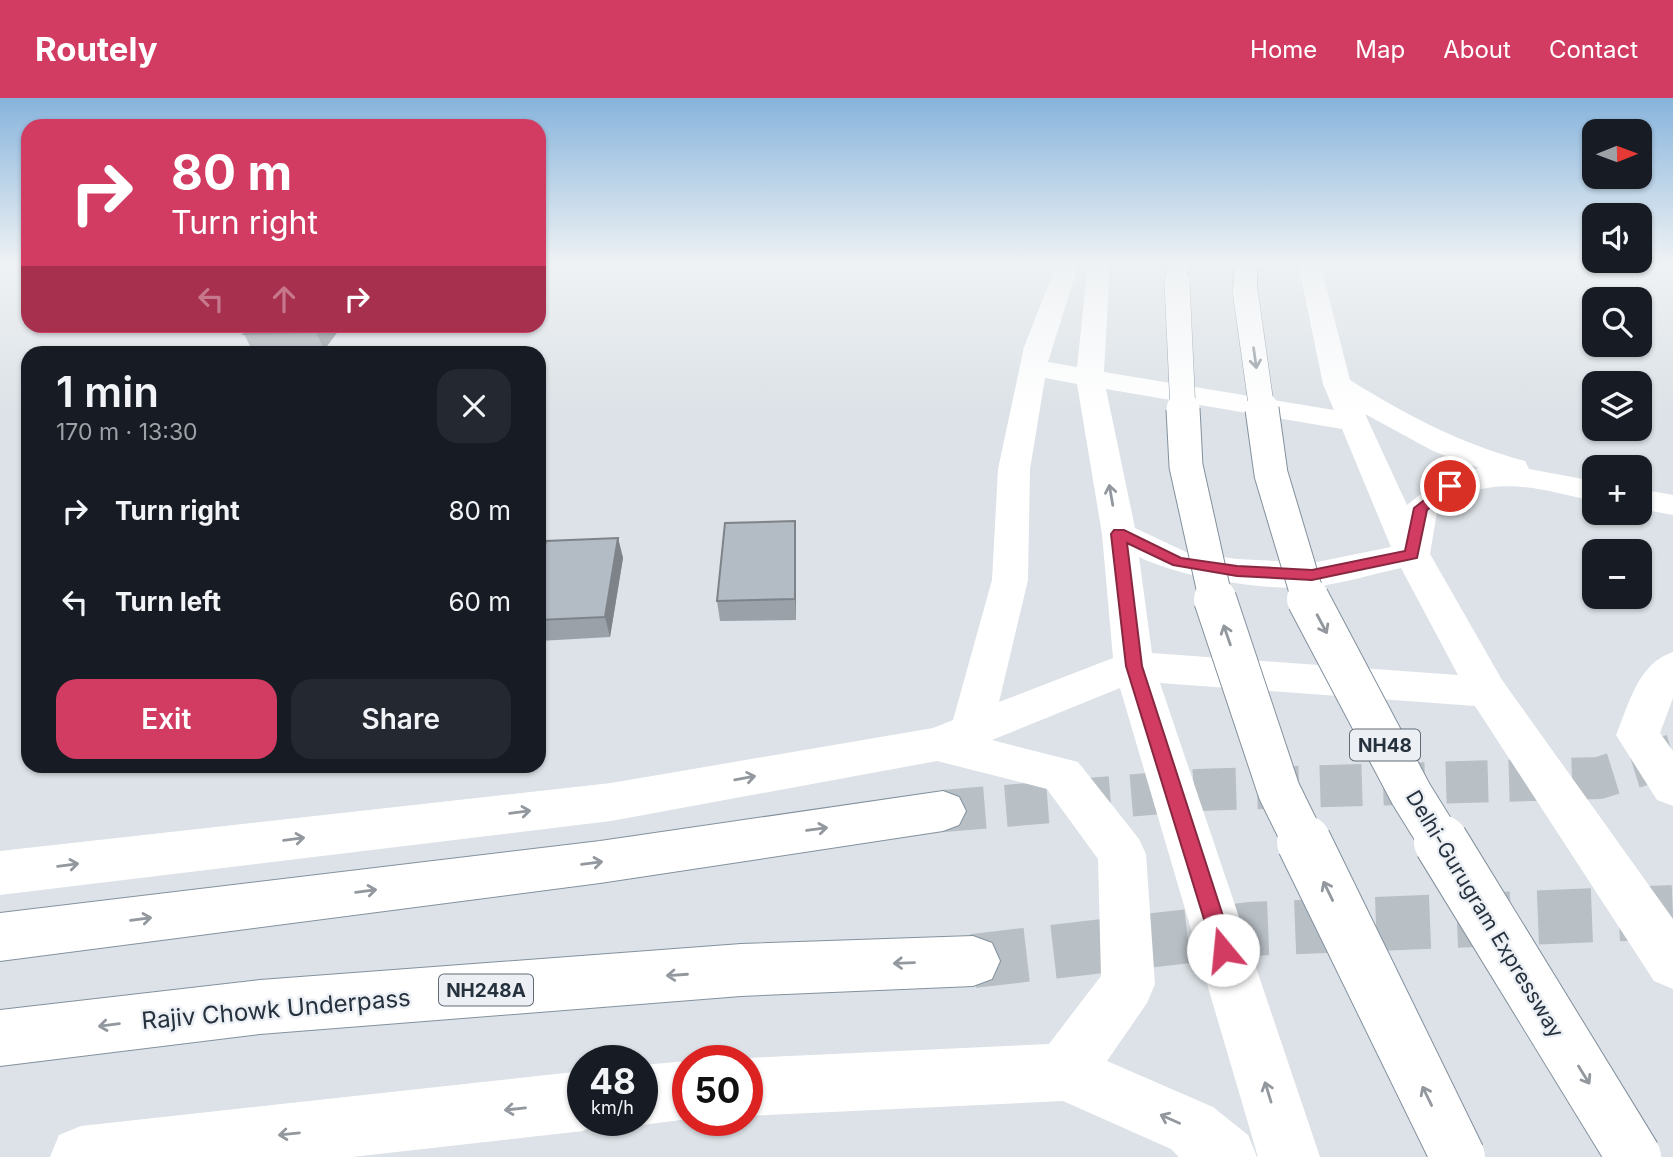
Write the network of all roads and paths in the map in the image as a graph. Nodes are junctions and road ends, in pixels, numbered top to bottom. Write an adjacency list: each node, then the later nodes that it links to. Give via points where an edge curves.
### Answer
1 (1050, 312): 6 (main road)
2 (1093, 312): 7 (main road)
3 (1180, 312): 31 (main road, one-way to 3, bridge, via 1279,791 1212,590 1186,466)
4 (1250, 312): 32 (main road, Delhi-Gurugram Expressway / NH48, one-way to 32, bridge, via 1271,474 1306,595 1411,794)
5 (1320, 312): 8 (main road)
6 (1033, 369): 7 (main road); 17 (main road, via 1014,469 1010,580)
7 (1090, 378): 9 (main road); 12 (main road, one-way to 7)
8 (1337, 384): 9 (main road); 10 (main road, via 1402,426 1483,461)
9 (1354, 422): 13 (main road)
10 (1582, 487)
11 (1582, 488): 13 (main road, via 1481,476 1450,486 1421,508)
12 (1119, 534): 13 (main road, via 1178,562 1237,571 1312,575); 14 (main road)
13 (1412, 554): 16 (main road)
14 (1134, 666): 16 (main road); 17 (main road); 30 (main road, one-way to 14)
15 (1673, 667): 18 (main road, via 1657,686 1638,735)
16 (1487, 691): 23 (main road)
17 (954, 737): 20 (main road, one-way to 17, via 611,802); 25 (main road, via 1062,775 1122,854 1128,984)
18 (1673, 788)
19 (943, 811): 21 (main road, one-way to 19, via 600,862)
20 (0, 873)
21 (0, 937)
22 (973, 961): 24 (main road, Rajiv Chowk Underpass / NH248A, one-way to 24, via 741,970 261,1007)
23 (1673, 963)
24 (0, 1038)
25 (1064, 1072): 26 (main road); 29 (main road, one-way to 25, via 1192,1128)
26 (763, 1086)
27 (567, 1103): 28 (main road, one-way to 28)
28 (81, 1157)
29 (1226, 1157)
30 (1289, 1157)
31 (1458, 1157)
32 (1634, 1157)

